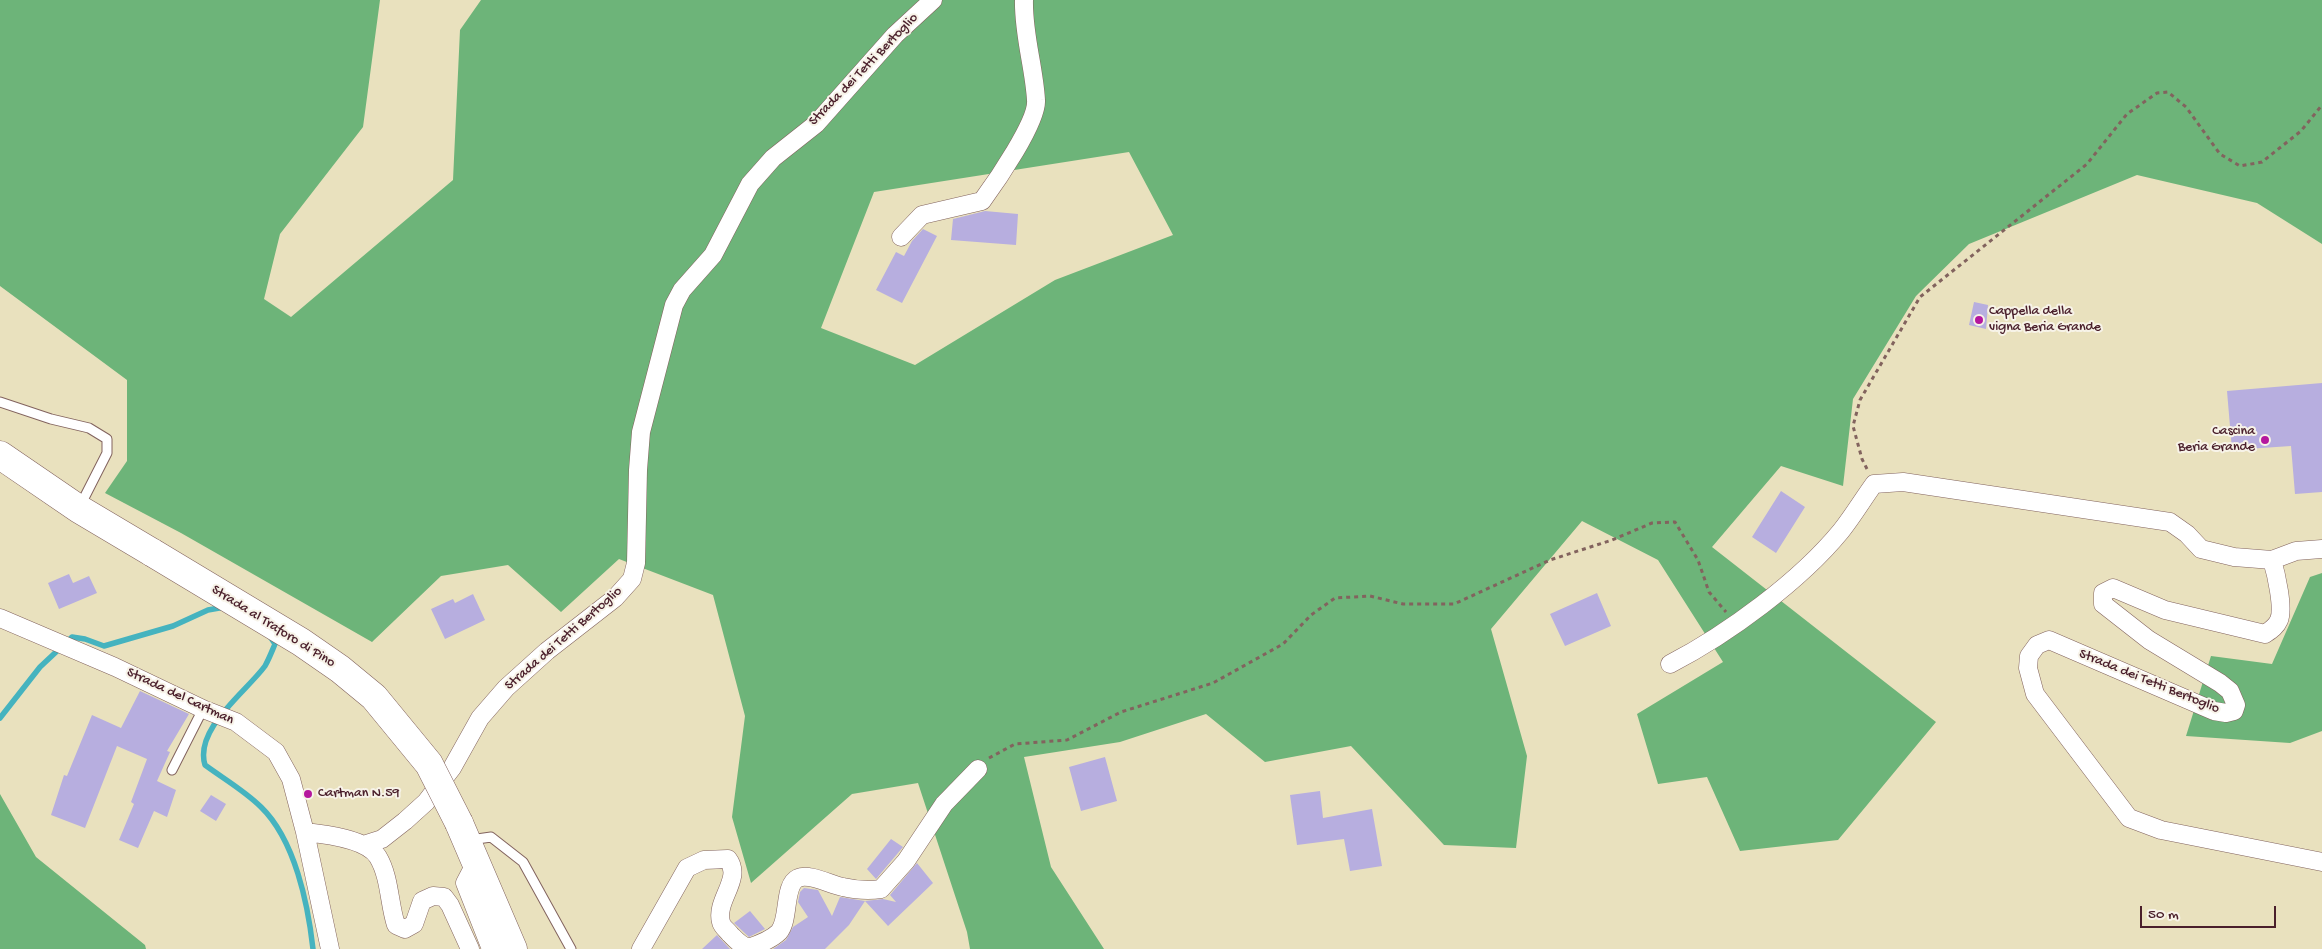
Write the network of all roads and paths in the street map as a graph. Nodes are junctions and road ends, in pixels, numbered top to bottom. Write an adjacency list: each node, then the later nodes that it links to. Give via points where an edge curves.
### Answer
1 (932, 0): 19 (street, Strada dei Tetti Bertoglio, via 895,35 816,124 778,153 750,184 713,254 682,290 674,306 644,418 638,470 636,563 632,579 615,598 506,688 480,718 452,768 406,822 382,839)
2 (1024, 0): 4 (street, via 1025,33 1037,102 1032,122 982,201 922,214)
3 (2322, 105): 7 (path, via 2301,130 2262,162 2240,166 2220,154 2186,107 2168,92 2157,93 2127,114 2087,164 1920,297 1860,400 1853,426 1862,459)
4 (901, 237)
5 (0, 402): 8 (lane, via 51,420 90,428 107,439 107,453)
6 (0, 455): 8 (main road, Strada al Traforo di Pino)
7 (1874, 484): 10 (street, via 1903,482 2170,522 2201,549 2234,557); 11 (street, via 1840,531 1800,572)
8 (79, 509): 18 (main road, Strada al Traforo di Pino, bridge, via 302,642 374,698 429,764)
9 (2322, 549): 10 (street, via 2296,551)
10 (2272, 560): 20 (street, Strada dei Tetti Bertoglio, via 2277,574 2280,618 2275,627 2265,634 2165,610 2114,588 2103,593 2102,604 2230,691 2236,705 2234,711 2214,711 2049,640 2036,645 2029,656 2028,668 2035,694 2129,818 2160,830)
11 (1747, 614): 13 (street, via 1706,646); 15 (path, via 1726,612 1708,592 1698,560 1675,522 1652,523 1520,572 1454,604 1403,604 1370,596 1334,598 1311,615 1282,644 1213,683 1121,712 1067,740 1015,744 986,760)
12 (0, 618): 14 (street, Strada del Cartman)
13 (1670, 664)
14 (205, 710): 16 (lane); 17 (street, Strada del Cartman, via 236,722 276,752 291,779)
15 (978, 769): 26 (street, via 944,804 906,861 881,889 862,891 800,877 791,884 779,932 748,948 741,946 720,920 733,875 732,865 728,859 704,860 687,868)
16 (172, 770)
17 (305, 832): 19 (street); 21 (street, Strada del Cartman)
18 (467, 842): 23 (street, via 464,883); 24 (main road, Strada al Traforo di Pino); 25 (lane, via 491,837 523,862)
19 (363, 845): 22 (street, via 377,856 385,875 396,926 405,929 414,924 422,901 433,896 444,897)
20 (2322, 862)
21 (330, 949)
22 (470, 949)
23 (491, 949)
24 (513, 949)
25 (571, 949)
26 (641, 949)

